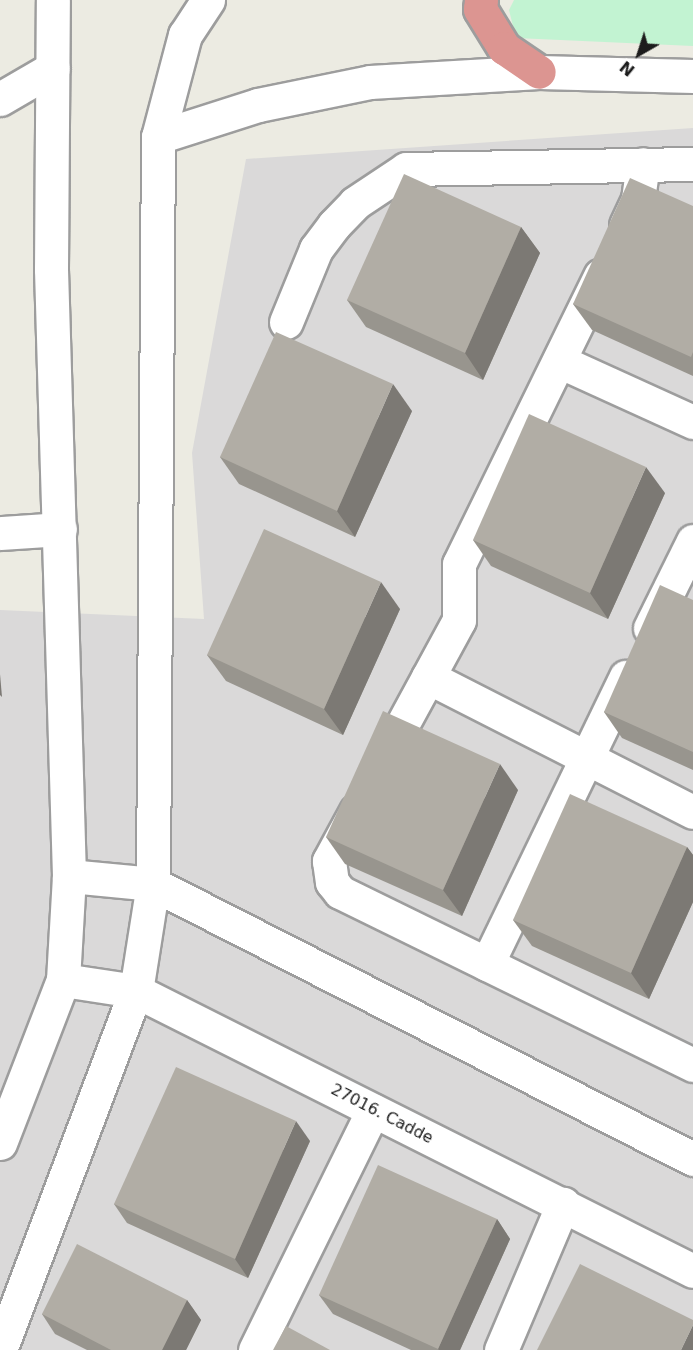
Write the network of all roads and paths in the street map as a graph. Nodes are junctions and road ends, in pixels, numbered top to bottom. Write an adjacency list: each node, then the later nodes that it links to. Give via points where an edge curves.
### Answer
1 (53, 0): 4 (street)
2 (208, 0): 8 (street, via 185,35)
3 (481, 0): 5 (highway, via 480,9 504,48)
4 (53, 68): 7 (street); 14 (street, via 51,269)
5 (539, 72): 6 (street); 8 (street, via 370,82 258,105)
6 (693, 76)
7 (0, 99)
8 (158, 136): 22 (street)
9 (693, 164): 10 (street)
10 (643, 165): 11 (street, via 406,169 355,203 334,225 316,249); 12 (street, via 638,199)
11 (286, 322)
12 (559, 361): 13 (street); 18 (street, via 459,564 459,620)
13 (693, 422)
14 (60, 529): 15 (street); 21 (street)
15 (0, 533)
16 (693, 541): 17 (street)
17 (685, 579): 19 (street)
18 (428, 677): 19 (street); 23 (street, via 333,853 329,871 340,892)
19 (587, 758): 20 (street); 23 (street)
20 (693, 812)
21 (69, 876): 22 (street); 24 (street)
22 (153, 884): 25 (street); 29 (street)
23 (487, 964): 26 (street)
24 (63, 980): 25 (street, 27016. Cadde); 28 (street)
25 (136, 991): 27 (street, 27016. Cadde); 32 (street)
26 (689, 1055)
27 (373, 1110): 30 (street, 27016. Cadde); 33 (street)
28 (0, 1143)
29 (693, 1159)
30 (563, 1204): 31 (street, 27016. Cadde); 34 (street)
31 (693, 1271)
32 (0, 1350)
33 (255, 1350)
34 (501, 1350)

